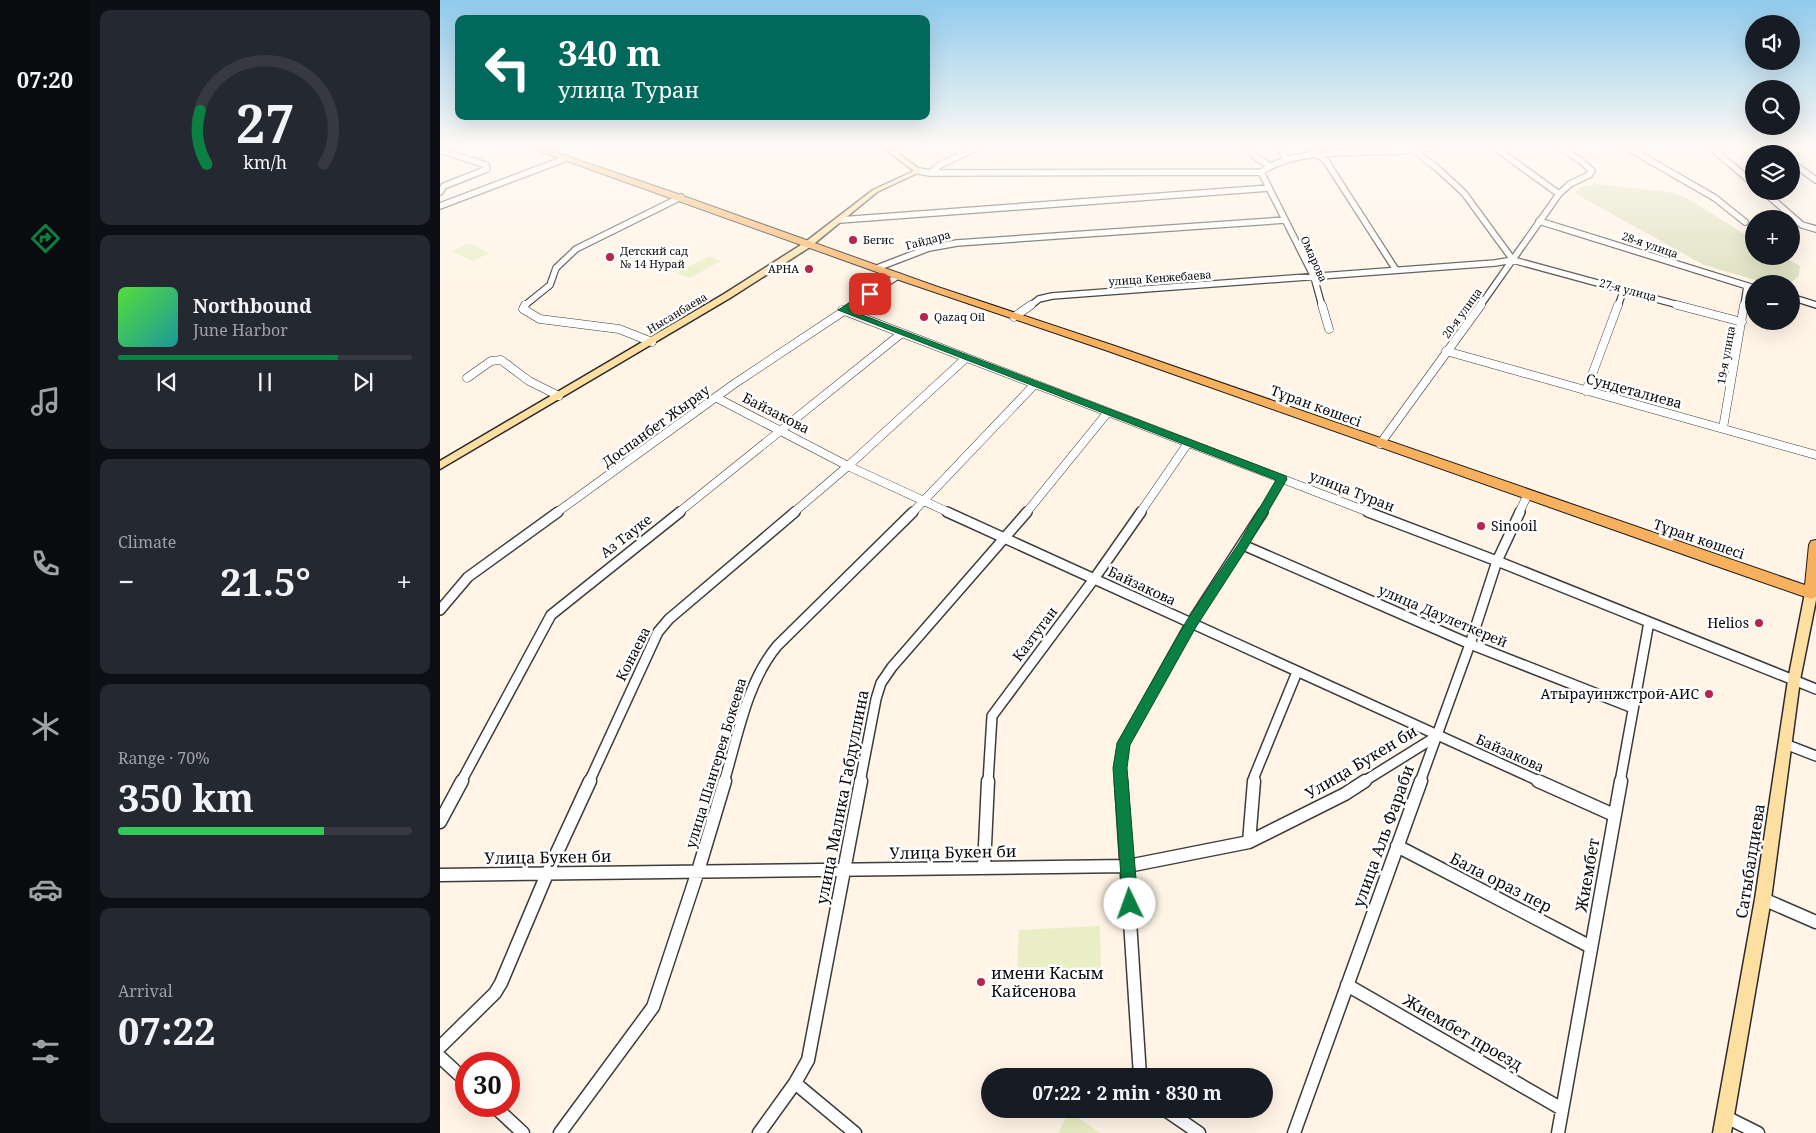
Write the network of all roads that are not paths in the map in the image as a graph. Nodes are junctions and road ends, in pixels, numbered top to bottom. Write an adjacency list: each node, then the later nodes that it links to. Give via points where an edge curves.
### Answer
1 (458, 199): 12 (street)
2 (677, 199): 34 (street, via 576,249 556,268 550,285 523,308 540,319 619,330)
3 (686, 199): 18 (main road, Тұран көшесі)
4 (865, 199): 13 (street, Нысанбаева)
5 (1123, 199): 13 (street)
6 (1274, 199): 14 (street, Омарова)
7 (1350, 199): 21 (street)
8 (1468, 199): 19 (street)
9 (1555, 199): 15 (street, 20-я улица)
10 (1716, 199): 16 (street)
11 (1773, 200): 17 (street, via 1802,225)
12 (442, 205)
13 (840, 220): 18 (street, Нысанбаева)
14 (1285, 220): 20 (street, Гайдара, via 958,242 922,250); 23 (street, Омарова)
15 (1539, 221): 19 (street, 20-я улица); 24 (street, 28-я улица)
16 (1745, 222)
17 (1815, 229)
18 (807, 245): 20 (main road, Тұран көшесі); 34 (street, Нысанбаева)
19 (1513, 260): 21 (street, улица Кенжебаева); 25 (street, 27-я улица); 35 (street, 20-я улица)
20 (877, 268): 22 (main road, Тұран көшесі)
21 (1396, 270): 23 (street, улица Кенжебаева)
22 (898, 276): 29 (street, Доспанбет Жырау); 30 (main road, Тұран көшесі)
23 (1314, 277): 30 (street, улица Кенжебаева, via 1045,297); 32 (street, Омарова)
24 (1745, 286)
25 (1624, 289): 31 (street, 27-я улица); 39 (street)
26 (1800, 300): 27 (street)
27 (1816, 305)
28 (1745, 309): 31 (street, 19-я улица)
29 (842, 310): 33 (street, улица Туран); 41 (street, Доспанбет Жырау)
30 (1014, 317): 46 (main road, Тұран көшесі, via 1137,357)
31 (1742, 322): 43 (street, 19-я улица)
32 (1329, 329)
33 (902, 334): 36 (street, улица Туран); 44 (street, Аз Тауке)
34 (652, 342): 40 (street, Нысанбаева)
35 (1446, 351): 39 (street, Сундеталиева); 46 (street, 20-я улица)
36 (966, 358): 38 (street, улица Туран); 49 (street, Конаева)
37 (467, 378): 40 (street, via 491,361 500,360 529,381)
38 (1035, 384): 42 (street, улица Туран); 52 (street, улица Шангерея Бокеева)
39 (1586, 391): 43 (street, Сундеталиева)
40 (559, 396): 48 (street, Нысанбаева)
41 (717, 398): 44 (street, Байзакова); 59 (street, Доспанбет Жырау, via 468,576)
42 (1108, 412): 45 (street, улица Туран); 53 (street, улица Малика Габдуллина)
43 (1723, 428): 47 (street, Сундеталиева)
44 (781, 430): 49 (street, Байзакова); 71 (street, Аз Тауке, via 551,615)
45 (1188, 443): 50 (street, улица Туран); 57 (street, Казтуган)
46 (1380, 444): 51 (main road, Тұран көшесі)
47 (1816, 455)
48 (440, 466)
49 (848, 466): 52 (street, Байзакова); 78 (street, Конаева, via 669,619 658,632)
50 (1282, 479): 55 (street); 56 (street, улица Туран)
51 (1527, 496): 56 (street, улица Аль Фараби); 58 (main road, Тұран көшесі)
52 (924, 501): 53 (street, Байзакова); 77 (street, улица Шангерея Бокеева, via 765,661 755,680)
53 (1006, 538): 57 (street, Байзакова); 76 (street, улица Малика Габдуллина, via 881,683)
54 (1816, 544): 58 (main road)
55 (1243, 546): 61 (street); 62 (street, улица Даулеткерей)
56 (1498, 561): 60 (street, улица Туран); 62 (street, улица Аль Фараби)
57 (1094, 579): 61 (street, Байзакова); 75 (street, Казтуган, via 992,716)
58 (1813, 594): 64 (street, Сатыбалдиева)
59 (440, 610)
60 (1649, 622): 64 (street, улица Туран); 66 (street, Жиембет)
61 (1191, 623): 63 (street, Байзакова); 74 (street, via 1124,743 1120,768)
62 (1470, 644): 66 (street, улица Даулеткерей); 67 (street, улица Аль Фараби)
63 (1298, 672): 67 (street, Байзакова); 72 (street, via 1254,777)
64 (1794, 680): 65 (street, улица Туран); 68 (street, Сатыбалдиева)
65 (1816, 689)
66 (1633, 708): 70 (street, Жиембет)
67 (1436, 736): 70 (street, Байзакова); 72 (street, Улица Букен би, via 1345,794); 73 (street, улица Аль Фараби)
68 (1785, 744): 69 (street); 80 (street, Сатыбалдиева)
69 (1816, 756)
70 (1614, 815): 82 (street, Жиембет)
71 (440, 822)
72 (1249, 842): 74 (street, Улица Букен би)
73 (1397, 846): 82 (street, Бала ораз пер); 83 (street, улица Аль Фараби)
74 (1128, 866): 75 (street, Улица Букен би); 86 (street)
75 (984, 867): 76 (street, Улица Букен би)
76 (845, 870): 77 (street, Улица Букен би); 88 (street, улица Малика Габдуллина, via 808,1060)
77 (698, 872): 78 (street, Улица Букен би); 94 (street, улица Шангерея Бокеева, via 653,1007)
78 (547, 874): 79 (street, Улица Букен би); 84 (street, Конаева, via 501,984)
79 (440, 875)
80 (1763, 899): 81 (street); 90 (street, Сатыбалдиева)
81 (1816, 922)
82 (1591, 947): 89 (street, Жиембет)
83 (1347, 984): 89 (street, Жиембет проезд); 98 (street, улица Аль Фараби)
84 (440, 1047)
85 (440, 1057): 87 (street)
86 (1140, 1068)
87 (455, 1071)
88 (795, 1083): 95 (street, улица Малика Габдуллина); 96 (street)
89 (1562, 1109): 99 (street, Жиембет)
90 (1724, 1116): 100 (street, Сатыбалдиева); 101 (street)
91 (506, 1117): 93 (street)
92 (1177, 1118): 97 (street)
93 (523, 1133)
94 (560, 1133)
95 (759, 1133)
96 (856, 1133)
97 (1199, 1133)
98 (1294, 1133)
99 (1558, 1133)
100 (1722, 1133)
101 (1758, 1133)

